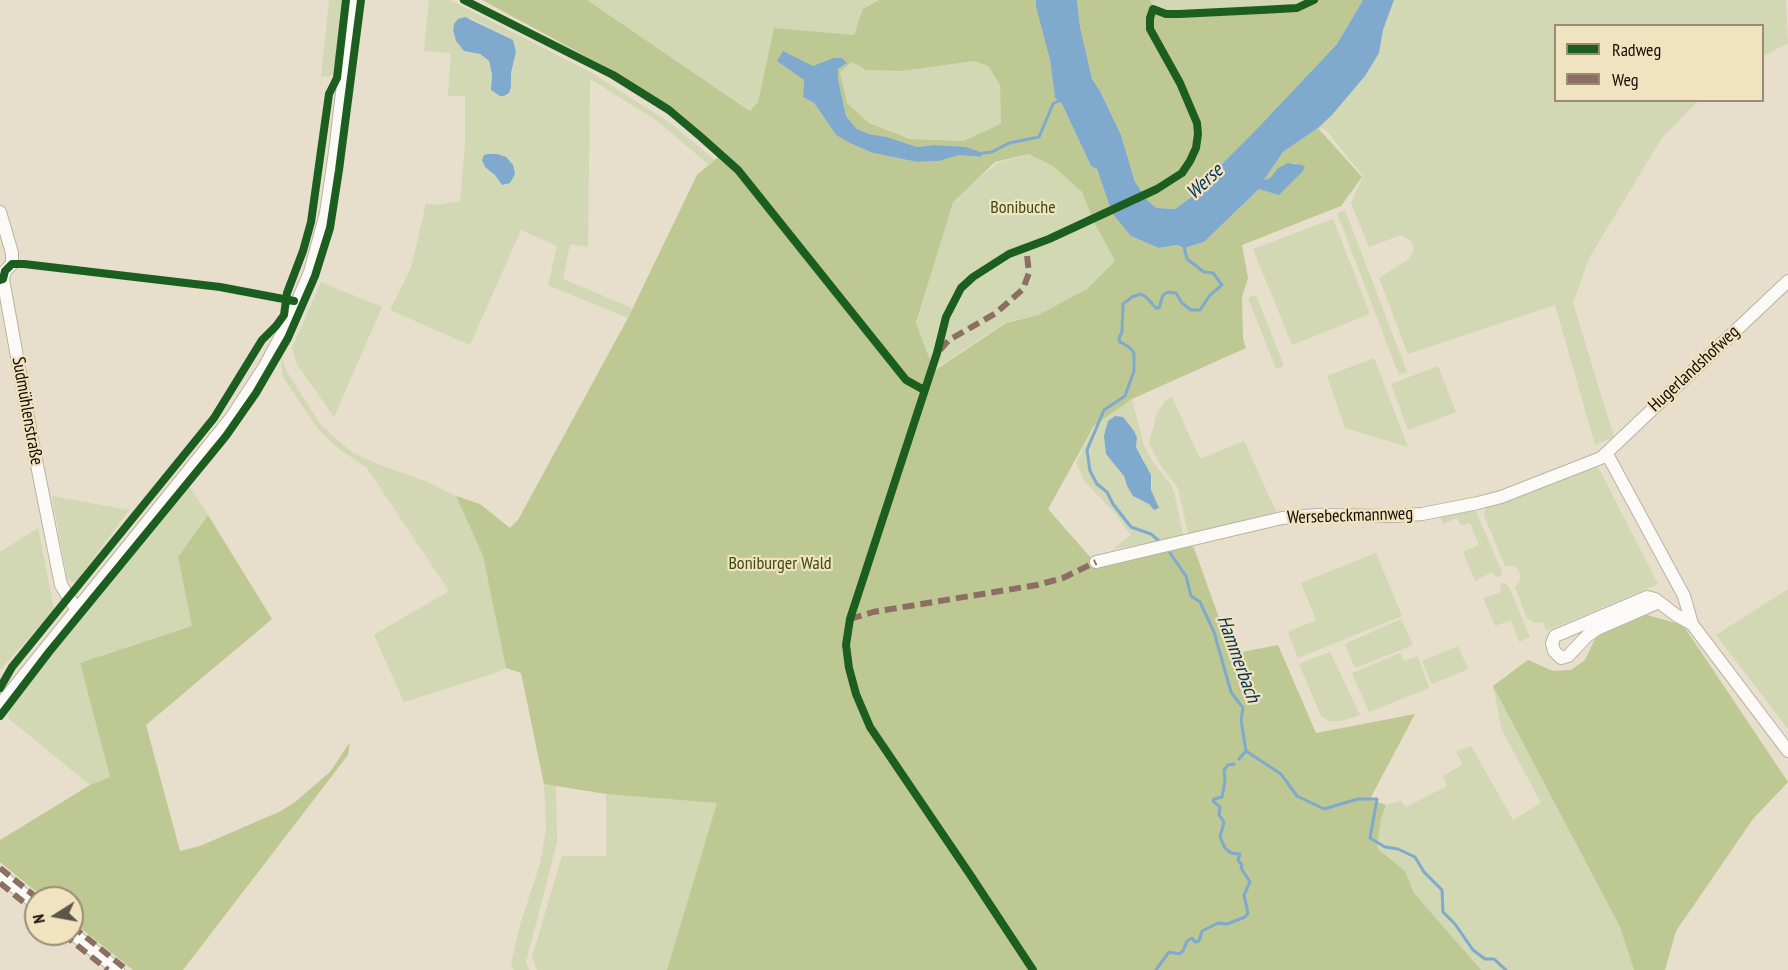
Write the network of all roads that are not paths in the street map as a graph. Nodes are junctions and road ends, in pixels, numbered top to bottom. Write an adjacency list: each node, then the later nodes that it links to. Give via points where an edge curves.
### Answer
1 (354, 0): 7 (street, via 326,213 310,272 289,321 231,418)
2 (0, 213): 7 (street, Sudmühlenstraße, via 12,253 12,264 3,279 33,445 61,585)
3 (1788, 281): 4 (street, Hugerlandshofweg)
4 (1604, 456): 5 (street, Wersebeckmannweg, via 1478,503 1422,514 1282,518); 8 (street, via 1684,596)
5 (1096, 562)
6 (1659, 602): 6 (street, via 1652,597 1642,598 1560,633 1553,639 1554,651 1561,658 1568,656 1597,629); 8 (street)
7 (76, 609): 9 (street)
8 (1692, 624): 10 (street)
9 (0, 705)
10 (1788, 751)
11 (0, 875): 12 (street)
12 (24, 894)
13 (84, 943): 14 (street)
14 (118, 970)

